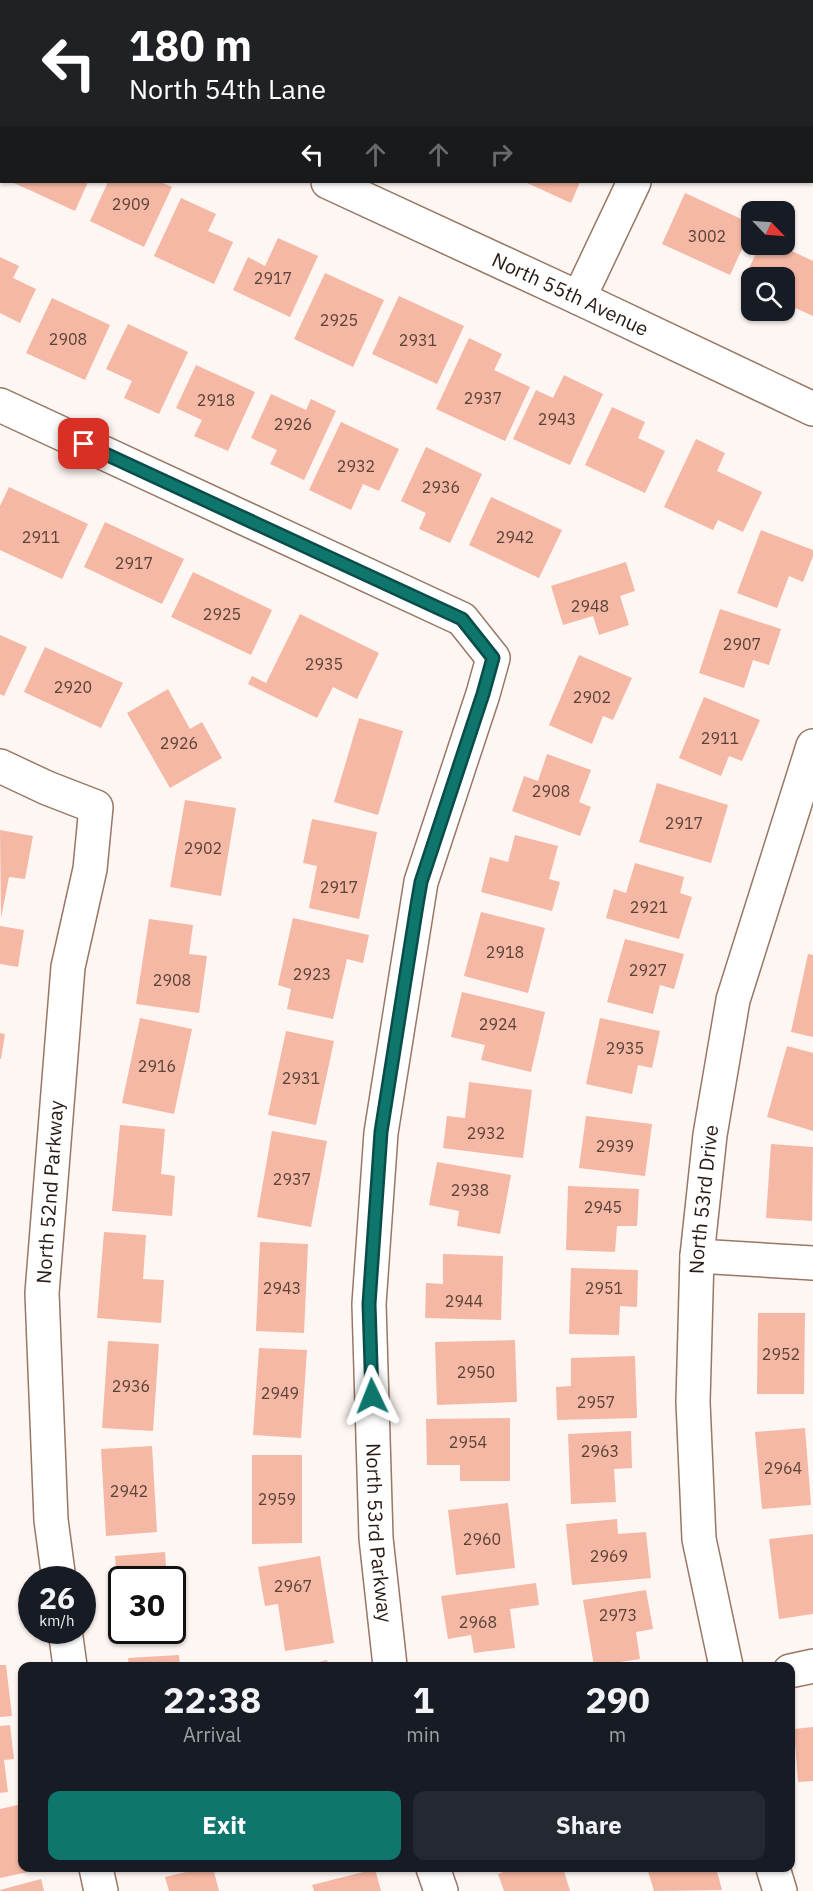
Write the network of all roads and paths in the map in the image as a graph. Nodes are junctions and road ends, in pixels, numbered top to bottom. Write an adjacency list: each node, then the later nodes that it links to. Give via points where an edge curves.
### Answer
1 (330, 183): 3 (street, North 55th Avenue)
2 (634, 183): 3 (street)
3 (579, 298): 5 (street, North 55th Avenue)
4 (0, 405): 14 (street, North 53rd Parkway, via 462,619 493,658 421,882 381,1132 369,1304 376,1538)
5 (813, 409)
6 (813, 746): 8 (street, North 53rd Drive)
7 (0, 766): 11 (street, North 52nd Parkway, via 96,807 90,869 68,967 42,1293)
8 (806, 792): 9 (street, North 53rd Drive, via 733,1000 710,1135)
9 (697, 1256): 10 (street); 15 (street, North 53rd Drive, via 693,1402 699,1539)
10 (813, 1263)
11 (56, 1566)
12 (67, 1644): 13 (street)
13 (69, 1662)
14 (390, 1662)
15 (725, 1662)
16 (813, 1666): 17 (street)
17 (795, 1670)
18 (97, 1872): 21 (street)
19 (434, 1872): 22 (street)
20 (774, 1872): 23 (street)
21 (101, 1891)
22 (441, 1891)
23 (780, 1891)

